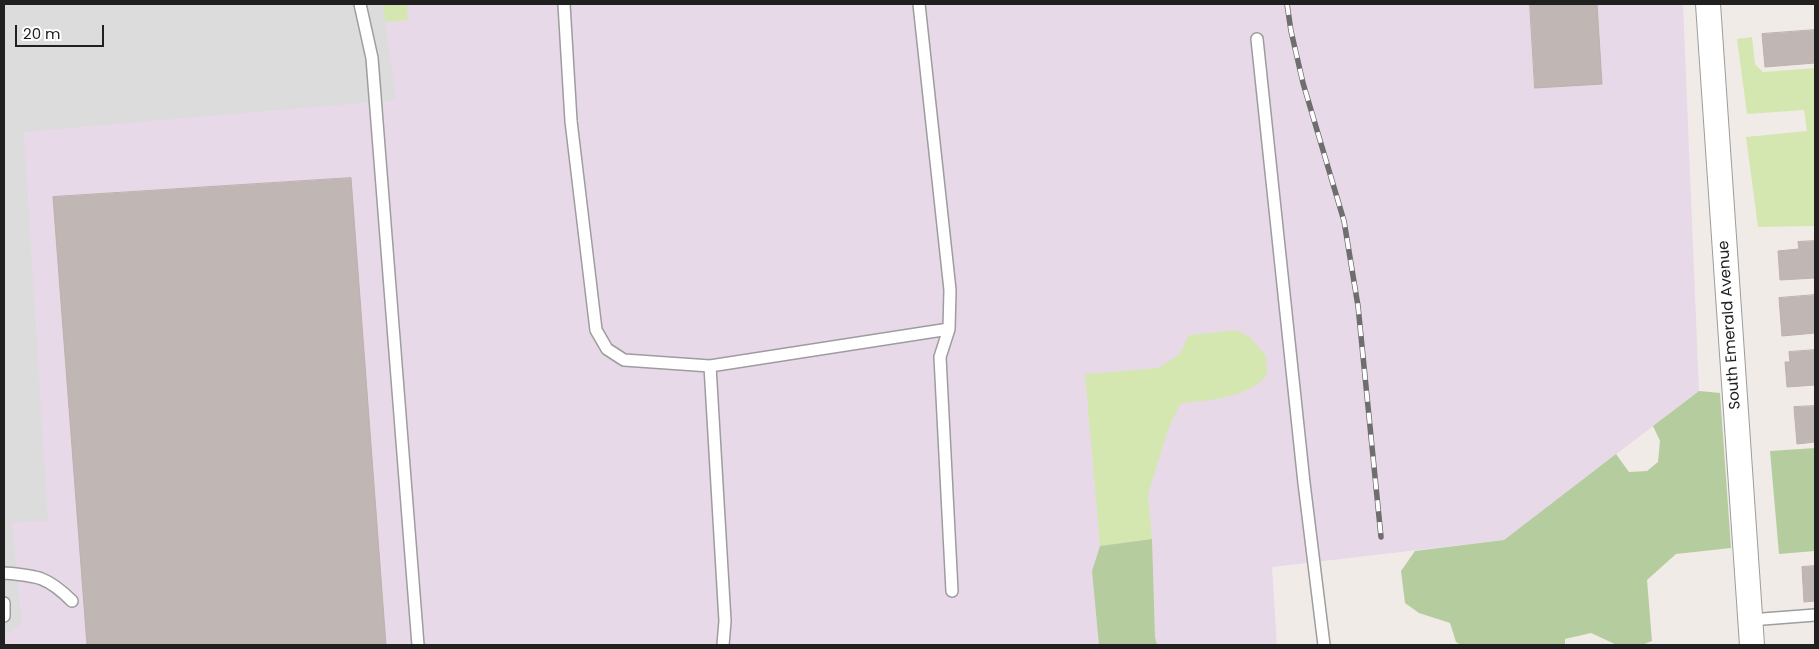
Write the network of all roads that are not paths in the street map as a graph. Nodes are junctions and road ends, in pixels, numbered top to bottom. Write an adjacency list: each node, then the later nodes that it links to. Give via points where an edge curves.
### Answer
1 (360, 4): 15 (lane, via 372,58)
2 (564, 4): 7 (lane, via 571,121 596,330 607,349 624,360)
3 (919, 4): 6 (lane, via 950,290)
4 (1708, 4): 14 (street, South Emerald Avenue)
5 (1257, 39): 17 (lane)
6 (949, 329): 7 (lane); 9 (lane, via 940,357)
7 (710, 366): 16 (lane, via 725,621)
8 (4, 573): 10 (lane, via 37,576 57,586)
9 (952, 591)
10 (72, 601)
11 (4, 604): 13 (lane)
12 (1815, 615): 14 (lane)
13 (4, 616)
14 (1750, 620): 18 (street, South Emerald Avenue)
15 (418, 645)
16 (723, 645)
17 (1324, 645)
18 (1752, 645)

